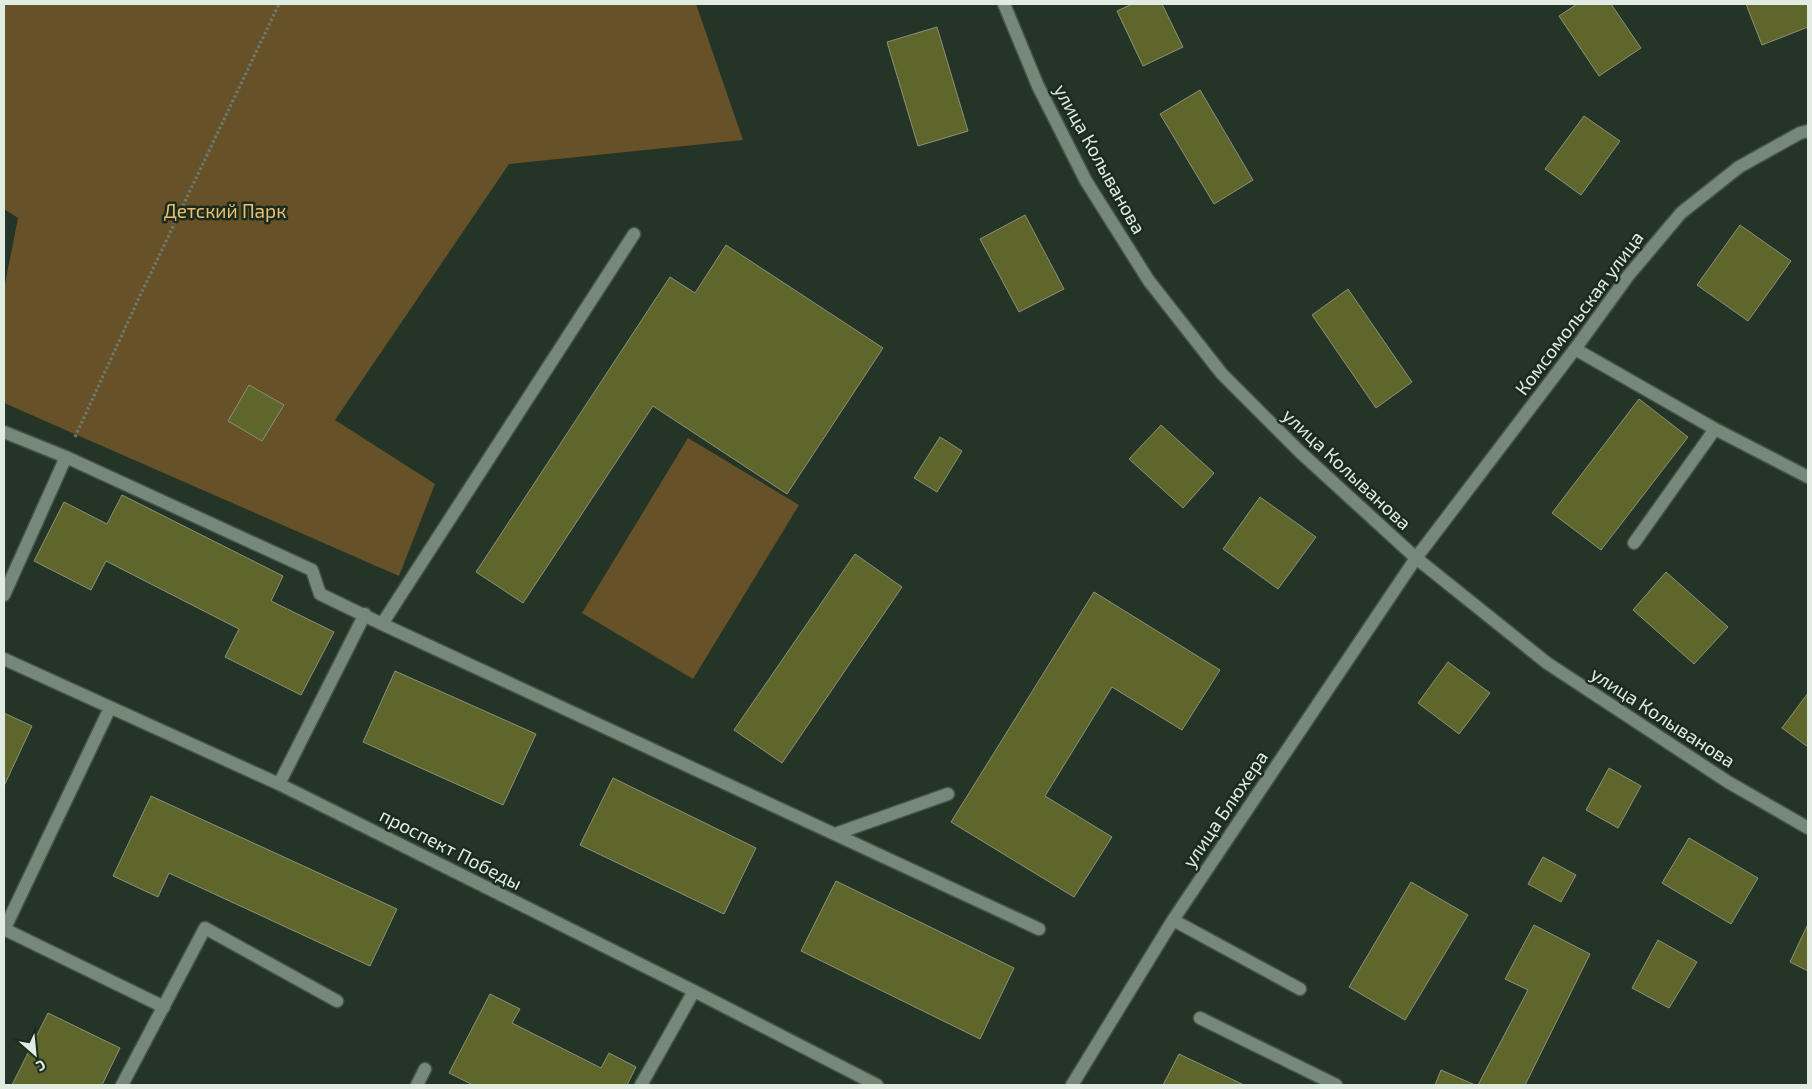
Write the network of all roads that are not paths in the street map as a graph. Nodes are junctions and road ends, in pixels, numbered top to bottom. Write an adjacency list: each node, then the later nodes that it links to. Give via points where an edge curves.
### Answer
1 (1004, 4): 10 (street, улица Колыванова, via 1038,86 1086,181 1149,281 1222,374 1300,452)
2 (1808, 131): 4 (street, Комсомольская улица, via 1739,167 1681,213 1628,276)
3 (634, 234): 13 (street)
4 (1575, 349): 5 (street); 10 (street, Комсомольская улица)
5 (1715, 429): 8 (street); 9 (street)
6 (4, 432): 7 (street)
7 (66, 457): 11 (street); 12 (street, via 312,570 320,594)
8 (1808, 477)
9 (1634, 543)
10 (1416, 558): 18 (street, улица Колыванова, via 1547,663 1728,782); 20 (street, улица Блюхера)
11 (4, 595)
12 (365, 614): 13 (street); 16 (street)
13 (382, 624): 19 (street)
14 (4, 659): 15 (street, проспект Победы)
15 (110, 708): 16 (street, проспект Победы); 22 (street)
16 (279, 784): 24 (street, проспект Победы)
17 (948, 794): 19 (street)
18 (1808, 828)
19 (835, 834): 21 (street)
20 (1173, 920): 23 (street); 33 (street, улица Блюхера)
21 (1039, 929)
22 (4, 930): 26 (street)
23 (1300, 989)
24 (694, 991): 31 (street); 32 (street, проспект Победы)
25 (337, 1001): 26 (street, via 205,928)
26 (164, 1007): 29 (street)
27 (1200, 1018): 34 (street)
28 (425, 1069): 30 (street)
29 (122, 1085)
30 (417, 1085)
31 (642, 1085)
32 (877, 1085)
33 (1072, 1085)
34 (1336, 1085)

